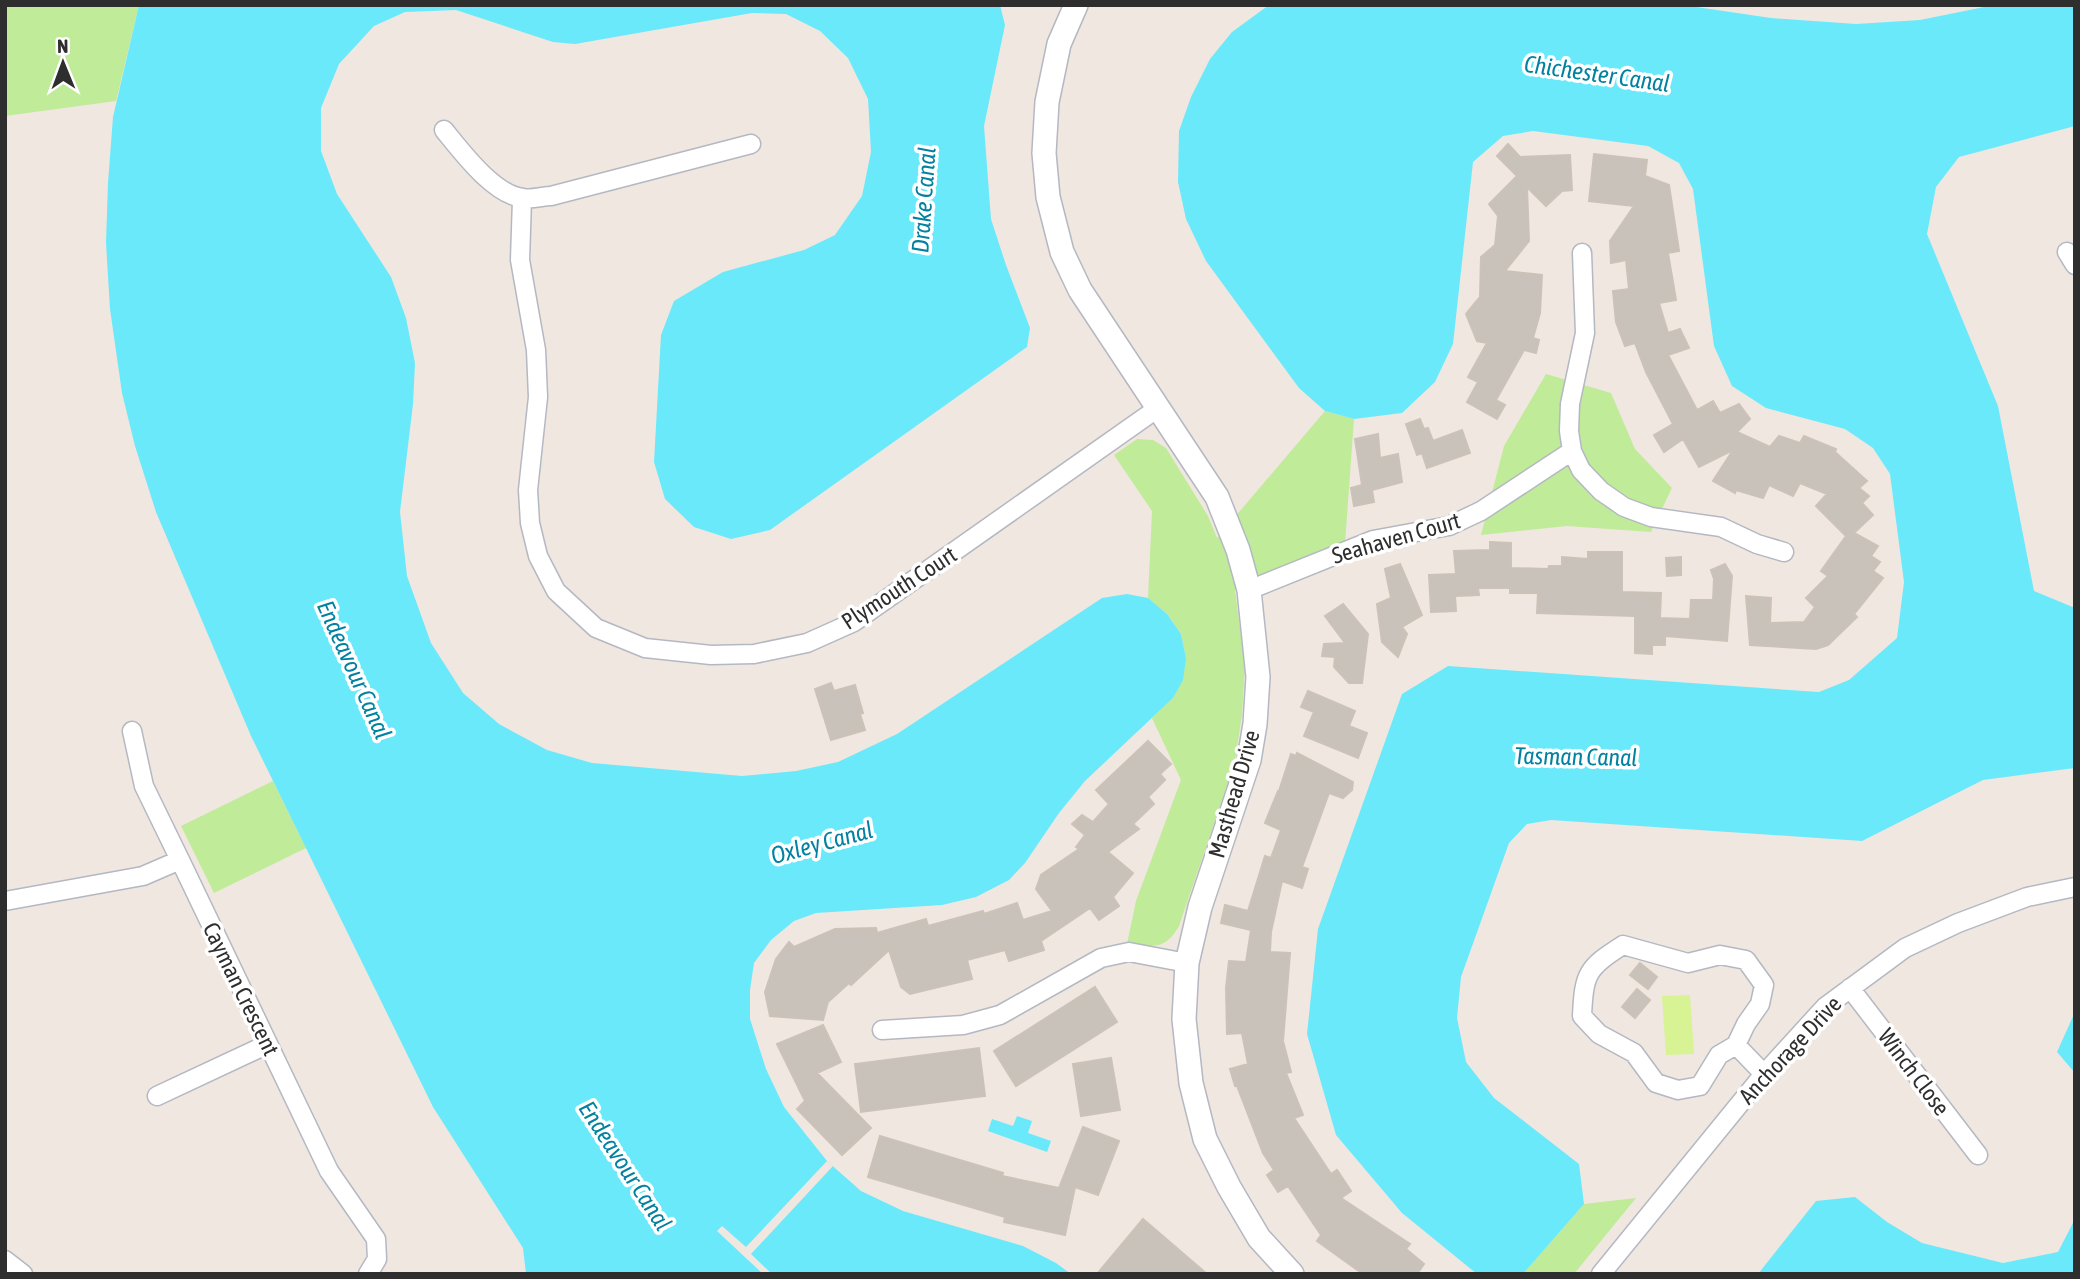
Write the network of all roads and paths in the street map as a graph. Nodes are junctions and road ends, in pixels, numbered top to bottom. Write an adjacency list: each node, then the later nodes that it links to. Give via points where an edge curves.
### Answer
1 (1076, 5): 6 (street, Masthead Drive, via 1059,44 1046,102 1048,197 1062,252 1080,290)
2 (444, 130): 4 (street, via 494,185)
3 (751, 144): 4 (street, via 551,195)
4 (522, 198): 6 (street, Plymouth Court, via 520,260 536,350 538,397 528,490 538,556 556,591 596,628 645,648 711,656 754,654 807,643 854,622)
5 (1582, 253): 7 (street, via 1585,333 1570,404)
6 (1158, 408): 9 (street, Masthead Drive, via 1217,497)
7 (1572, 451): 8 (street, via 1581,470 1624,507 1651,517 1721,527); 9 (street, Seahaven Court, via 1481,511 1449,526 1373,540)
8 (1784, 552)
9 (1249, 590): 14 (street, Masthead Drive, via 1258,677 1255,724 1249,760 1200,907)
10 (132, 731): 11 (street, Cayman Crescent, via 144,786)
11 (180, 860): 13 (street, via 143,876); 17 (street, Cayman Crescent)
12 (2075, 887): 15 (street, Anchorage Drive, via 2027,897 1958,923 1905,948)
13 (5, 901)
14 (1187, 963): 16 (street, via 1129,952 1101,958 1000,1015 963,1025); 25 (street, Masthead Drive, via 1184,1018 1191,1083 1205,1139 1259,1238)
15 (1850, 988): 19 (street, Anchorage Drive, via 1825,1007); 21 (street, Winch Close)
16 (882, 1030)
17 (268, 1044): 20 (street); 24 (street, Cayman Crescent, via 329,1171 376,1239 377,1259)
18 (1736, 1045): 18 (street, via 1760,1004 1764,985 1746,960 1720,955 1688,963 1623,945 1596,962 1583,987 1582,1016 1599,1034 1634,1053 1656,1083 1678,1090 1700,1086 1719,1055); 19 (street)
19 (1763, 1074): 26 (street, Anchorage Drive)
20 (157, 1096)
21 (1978, 1155)
22 (5, 1259): 23 (street)
23 (23, 1274)
24 (368, 1274)
25 (1292, 1274)
26 (1601, 1274)

